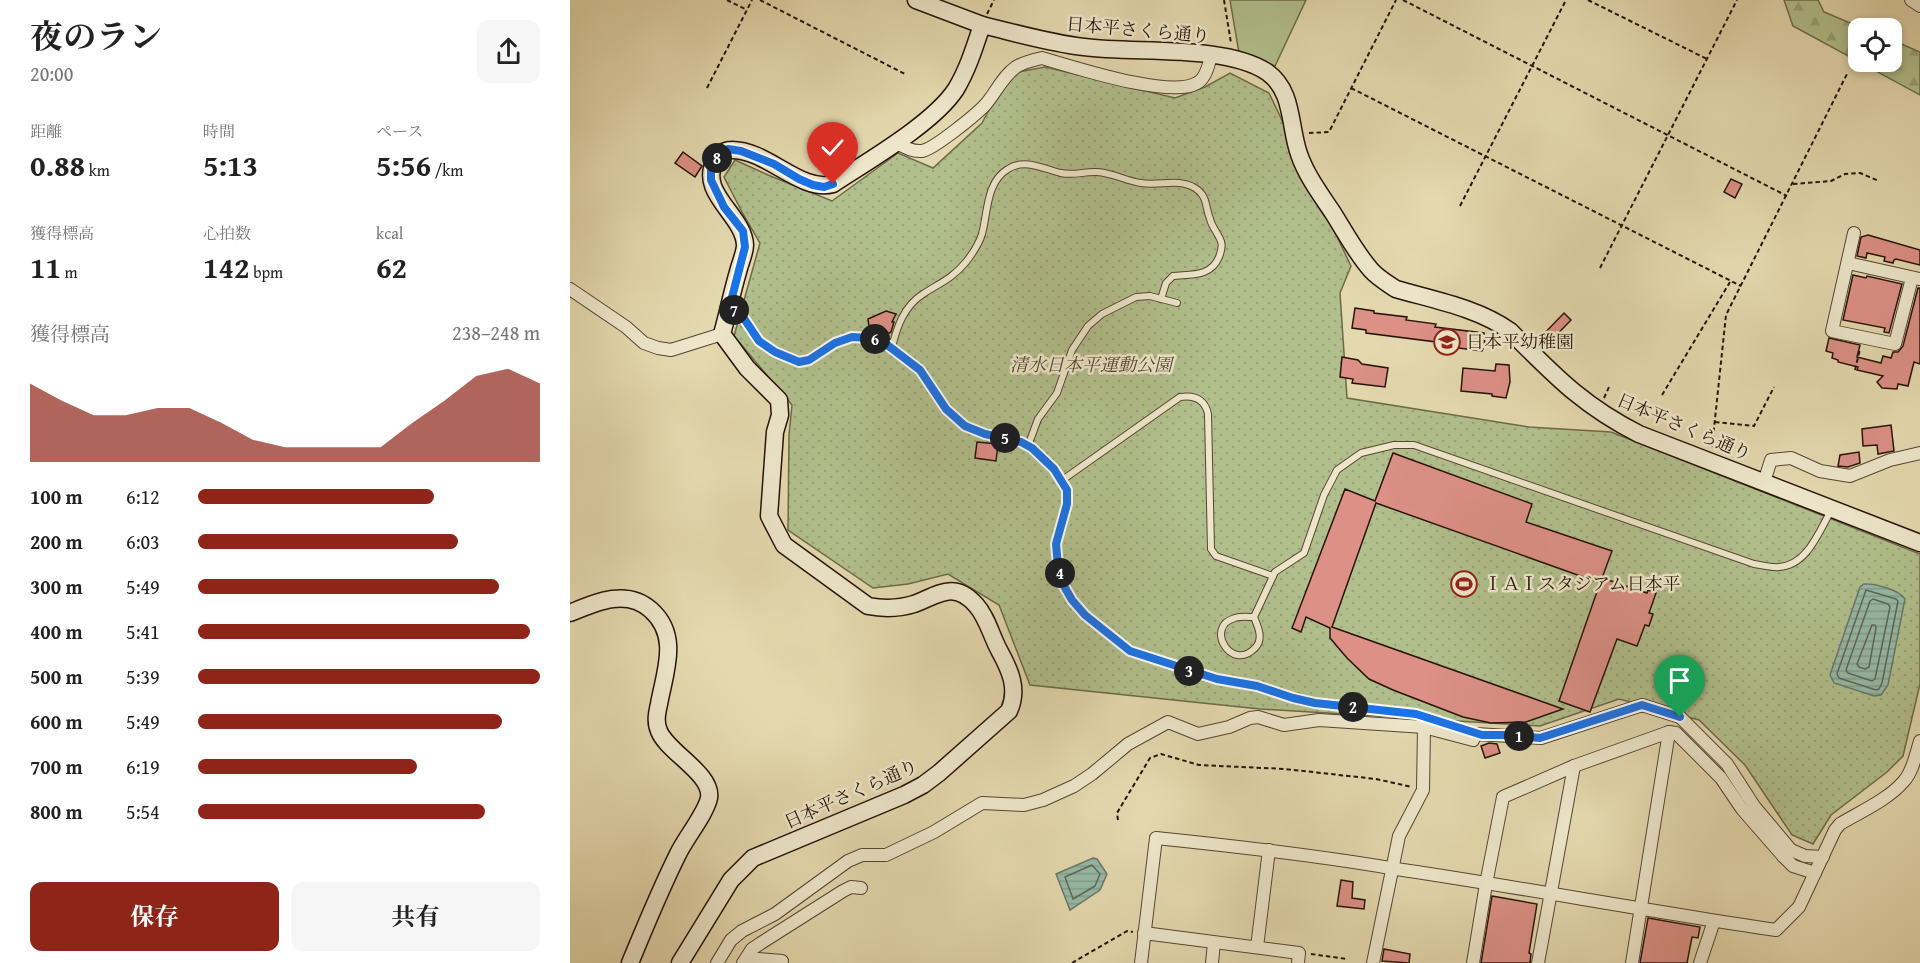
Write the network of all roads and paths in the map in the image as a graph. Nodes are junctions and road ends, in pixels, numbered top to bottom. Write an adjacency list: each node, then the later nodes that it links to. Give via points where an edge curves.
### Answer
1 (727, 0): 13 (path)
2 (752, 0): 13 (path)
3 (760, 0): 20 (path)
4 (916, 0): 14 (street, 日本平さくら通り)
5 (1224, 0): 16 (path)
6 (1396, 0): 22 (path)
7 (1403, 0): 18 (path)
8 (1566, 0): 18 (path)
9 (1588, 0): 17 (path)
10 (1737, 0): 17 (path)
11 (1911, 0): 12 (street)
12 (1920, 6)
13 (747, 10): 21 (path)
14 (982, 25): 15 (street, 日本平さくら通り, via 1085,47); 25 (street, via 955,90 938,111)
15 (1211, 55): 16 (street, 日本平さくら通り); 25 (street, via 1201,81 1182,88 1161,88 1042,58 1030,61 1008,74 975,114 932,147 915,151)
16 (1233, 58): 23 (street, 日本平さくら通り, via 1250,63 1281,85)
17 (1707, 59): 24 (path)
18 (1532, 66): 24 (path); 26 (path)
19 (1848, 72): 28 (path)
20 (905, 74)
21 (707, 88)
22 (1351, 88): 23 (path, via 1329,132); 26 (path)
23 (1294, 133): 51 (street, 日本平さくら通り, via 1310,176 1360,256 1385,282 1498,322 1597,411 1639,434)
24 (1668, 135): 29 (path); 31 (path)
25 (895, 142): 41 (street, via 824,187 741,151 728,149 717,156 711,180 724,207 743,231 745,247)
26 (1486, 156): 30 (path); 31 (path)
27 (1879, 181): 28 (path, via 1860,173 1845,174 1831,182)
28 (1793, 184): 29 (path)
29 (1787, 195): 37 (path)
30 (1460, 207)
31 (1621, 225): 34 (path); 36 (path)
32 (1854, 233): 33 (street)
33 (1848, 263): 35 (street); 43 (street, via 1832,331)
34 (1600, 268)
35 (1916, 279): 43 (street, via 1895,345)
36 (1730, 281): 37 (path); 47 (path)
37 (1741, 286): 48 (path, via 1726,315)
38 (570, 289): 42 (street, via 644,343 658,348 671,350)
39 (1161, 299): 40 (lane); 44 (lane, via 1173,276 1209,271 1221,254 1222,241 1209,218 1203,195 1181,182 1141,183 1109,174 1073,175 1036,164 1019,165 1008,169 992,189 974,251 953,276 921,295 908,308 898,323); 49 (lane, via 1136,297 1102,314 1088,326 1071,351 1058,393 1038,419)
40 (1177, 303)
41 (729, 309): 42 (street); 44 (lane, via 739,311 759,341 799,362 852,337 870,338)
42 (722, 334): 84 (street, 日本平さくら通り, via 747,368 779,400 770,516 784,546 868,606 900,607 950,590 966,595 984,615 1015,688 1009,711 922,786 753,858 731,880)
43 (1863, 337): 45 (path)
44 (892, 347): 49 (lane, via 920,370 946,409 965,426)
45 (1855, 370)
46 (1774, 387): 48 (path, via 1754,426)
47 (1662, 395)
48 (1715, 422): 51 (path)
49 (1028, 446): 52 (lane, via 1054,469)
50 (1920, 453): 53 (street, via 1850,476 1820,471 1791,458 1771,460)
51 (1710, 461): 53 (street, 日本平さくら通り)
52 (1061, 481): 56 (lane, via 1180,397 1199,398 1208,414 1211,549 1216,556); 61 (lane, via 1067,490 1067,504 1056,544 1064,586 1085,615 1130,651 1293,698 1416,714)
53 (1764, 482): 54 (street, 日本平さくら通り)
54 (1832, 508): 55 (street, 日本平さくら通り); 56 (lane, via 1807,554 1779,567 1754,564 1414,445 1394,445 1361,453 1337,470 1304,554)
55 (1920, 543)
56 (1273, 576): 58 (lane)
57 (570, 613): 83 (street, via 617,598 644,604 660,618 668,636 668,656 656,718 659,732 710,790 709,801 678,853)
58 (1254, 617): 58 (lane, via 1260,632 1258,644 1251,652 1233,654 1221,639 1223,628 1237,617)
59 (1424, 727): 61 (street, via 1473,740); 64 (street); 85 (street, via 1319,720 1284,725 1258,717 1198,734 1168,722 1128,744 1092,774 1053,796 1024,805 982,803 886,855 862,855 848,861 776,914 742,931 731,940)
60 (1669, 732): 63 (street); 67 (street, via 1676,733 1721,778 1742,809); 74 (street)
61 (1476, 734): 67 (street, via 1540,738 1642,705 1680,717 1727,764)
62 (1920, 741): 68 (street, via 1905,781 1840,824)
63 (1574, 765): 71 (street, via 1503,797); 73 (street)
64 (1423, 790): 65 (path, via 1376,779 1199,765 1161,754 1150,758 1117,813); 69 (street, via 1399,836)
65 (1118, 820)
66 (1269, 850): 69 (street); 76 (street, via 1156,838); 78 (street)
67 (1787, 853): 68 (street); 70 (street, via 1793,866)
68 (1823, 857): 70 (street)
69 (1391, 868): 71 (street); 89 (street)
70 (1815, 873): 75 (street, via 1799,907 1776,930)
71 (1486, 884): 73 (street); 90 (street)
72 (861, 888): 81 (street, via 843,891 761,943)
73 (1550, 895): 74 (street); 91 (street)
74 (1641, 910): 75 (street); 92 (street)
75 (1714, 921): 93 (street)
76 (1144, 933): 77 (street); 86 (path, via 1127,931); 87 (street)
77 (1214, 943): 78 (street); 88 (street)
78 (1257, 948): 79 (street)
79 (1299, 958): 80 (path)
80 (1347, 959)
81 (745, 960): 82 (street)
82 (782, 961)
83 (630, 963)
84 (680, 963)
85 (717, 963)
86 (1072, 963)
87 (1141, 963)
88 (1212, 963)
89 (1373, 963)
90 (1473, 963)
91 (1538, 963)
92 (1632, 963)
93 (1700, 963)

